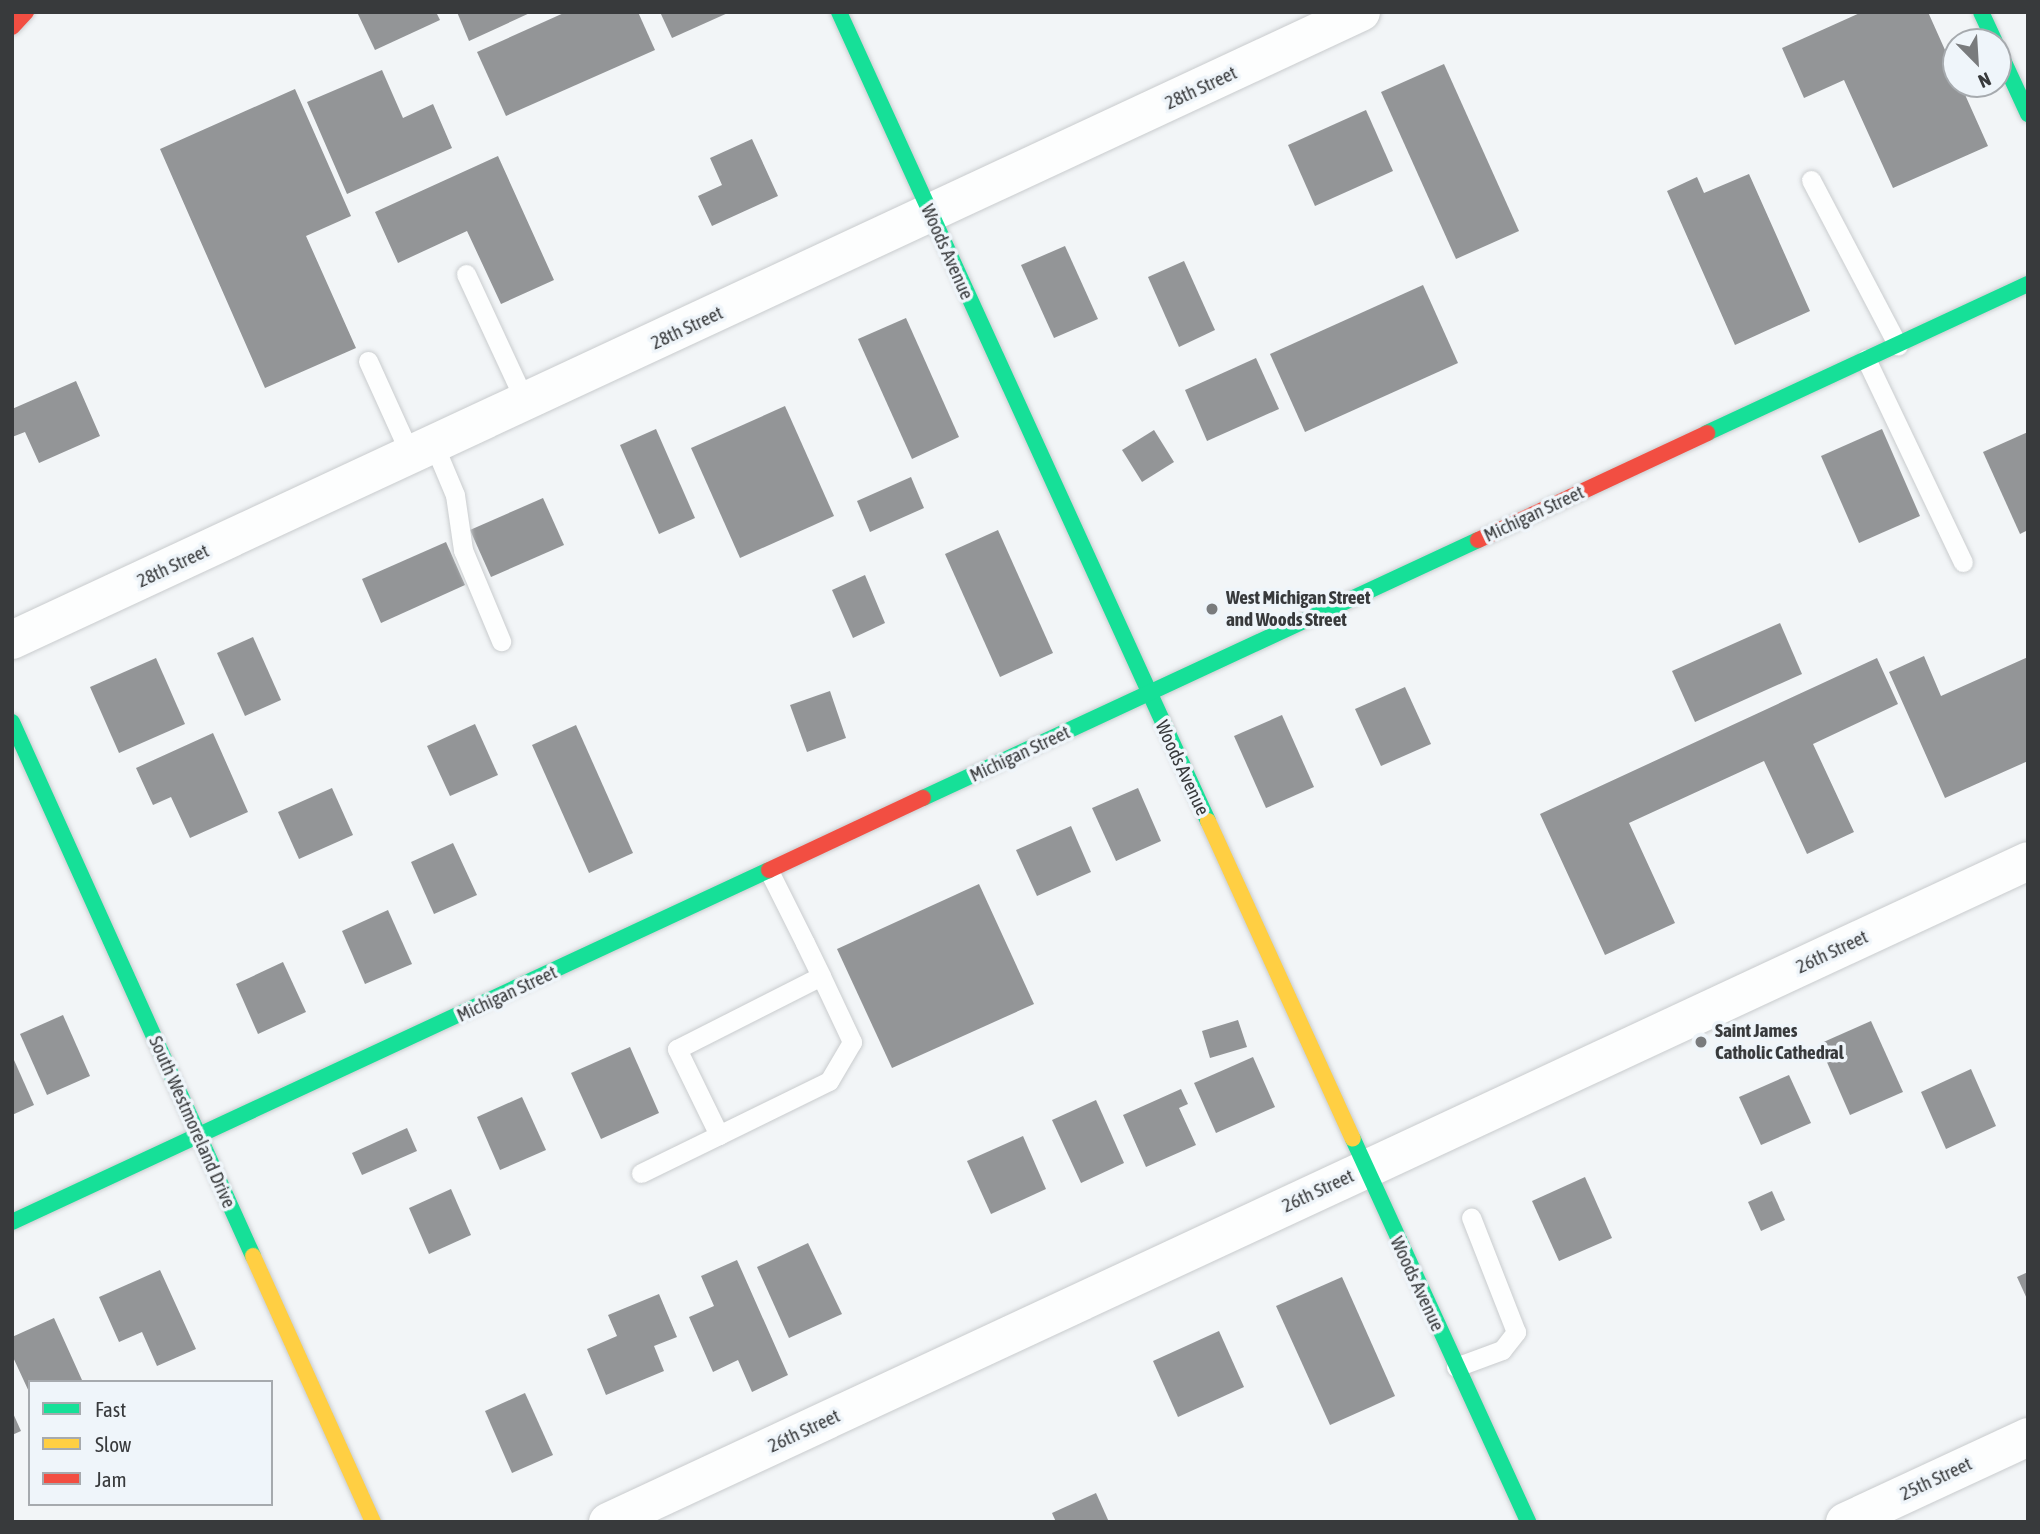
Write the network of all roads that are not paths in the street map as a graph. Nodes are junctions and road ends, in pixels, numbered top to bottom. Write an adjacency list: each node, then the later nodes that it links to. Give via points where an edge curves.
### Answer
1 (26, 12): 4 (main road)
2 (839, 12): 8 (main road, Woods Avenue)
3 (1361, 12): 8 (street, 28th Street)
4 (12, 27)
5 (2012, 79): 6 (main road)
6 (2028, 114)
7 (1811, 180): 11 (lane)
8 (930, 215): 14 (street, 28th Street); 19 (main road, Woods Avenue)
9 (466, 274): 14 (lane)
10 (2028, 284): 11 (main road, Michigan Street)
11 (1898, 346): 12 (main road, Michigan Street)
12 (1866, 359): 16 (lane); 19 (main road, Michigan Street)
13 (368, 361): 15 (lane)
14 (526, 403): 15 (street, 28th Street)
15 (423, 450): 17 (street, 28th Street); 18 (lane, via 455,495 463,550)
16 (1964, 562)
17 (12, 640)
18 (501, 640)
19 (1149, 694): 22 (main road, Michigan Street); 26 (main road, Woods Avenue)
20 (12, 722): 25 (main road, South Westmoreland Drive)
21 (2028, 861): 26 (street, 26th Street)
22 (769, 871): 23 (lane); 25 (main road, Michigan Street)
23 (821, 976): 24 (lane, via 852,1042 829,1081); 24 (lane, via 677,1049)
24 (719, 1135): 27 (lane)
25 (199, 1138): 29 (main road, Michigan Street); 32 (main road, South Westmoreland Drive)
26 (1365, 1169): 30 (main road, Woods Avenue); 33 (street, 26th Street)
27 (641, 1173)
28 (1471, 1217): 30 (lane, via 1516,1332 1502,1350)
29 (12, 1222)
30 (1456, 1367): 34 (main road, Woods Avenue)
31 (2028, 1437): 35 (street, 25th Street)
32 (373, 1522)
33 (608, 1522)
34 (1528, 1522)
35 (1845, 1522)

